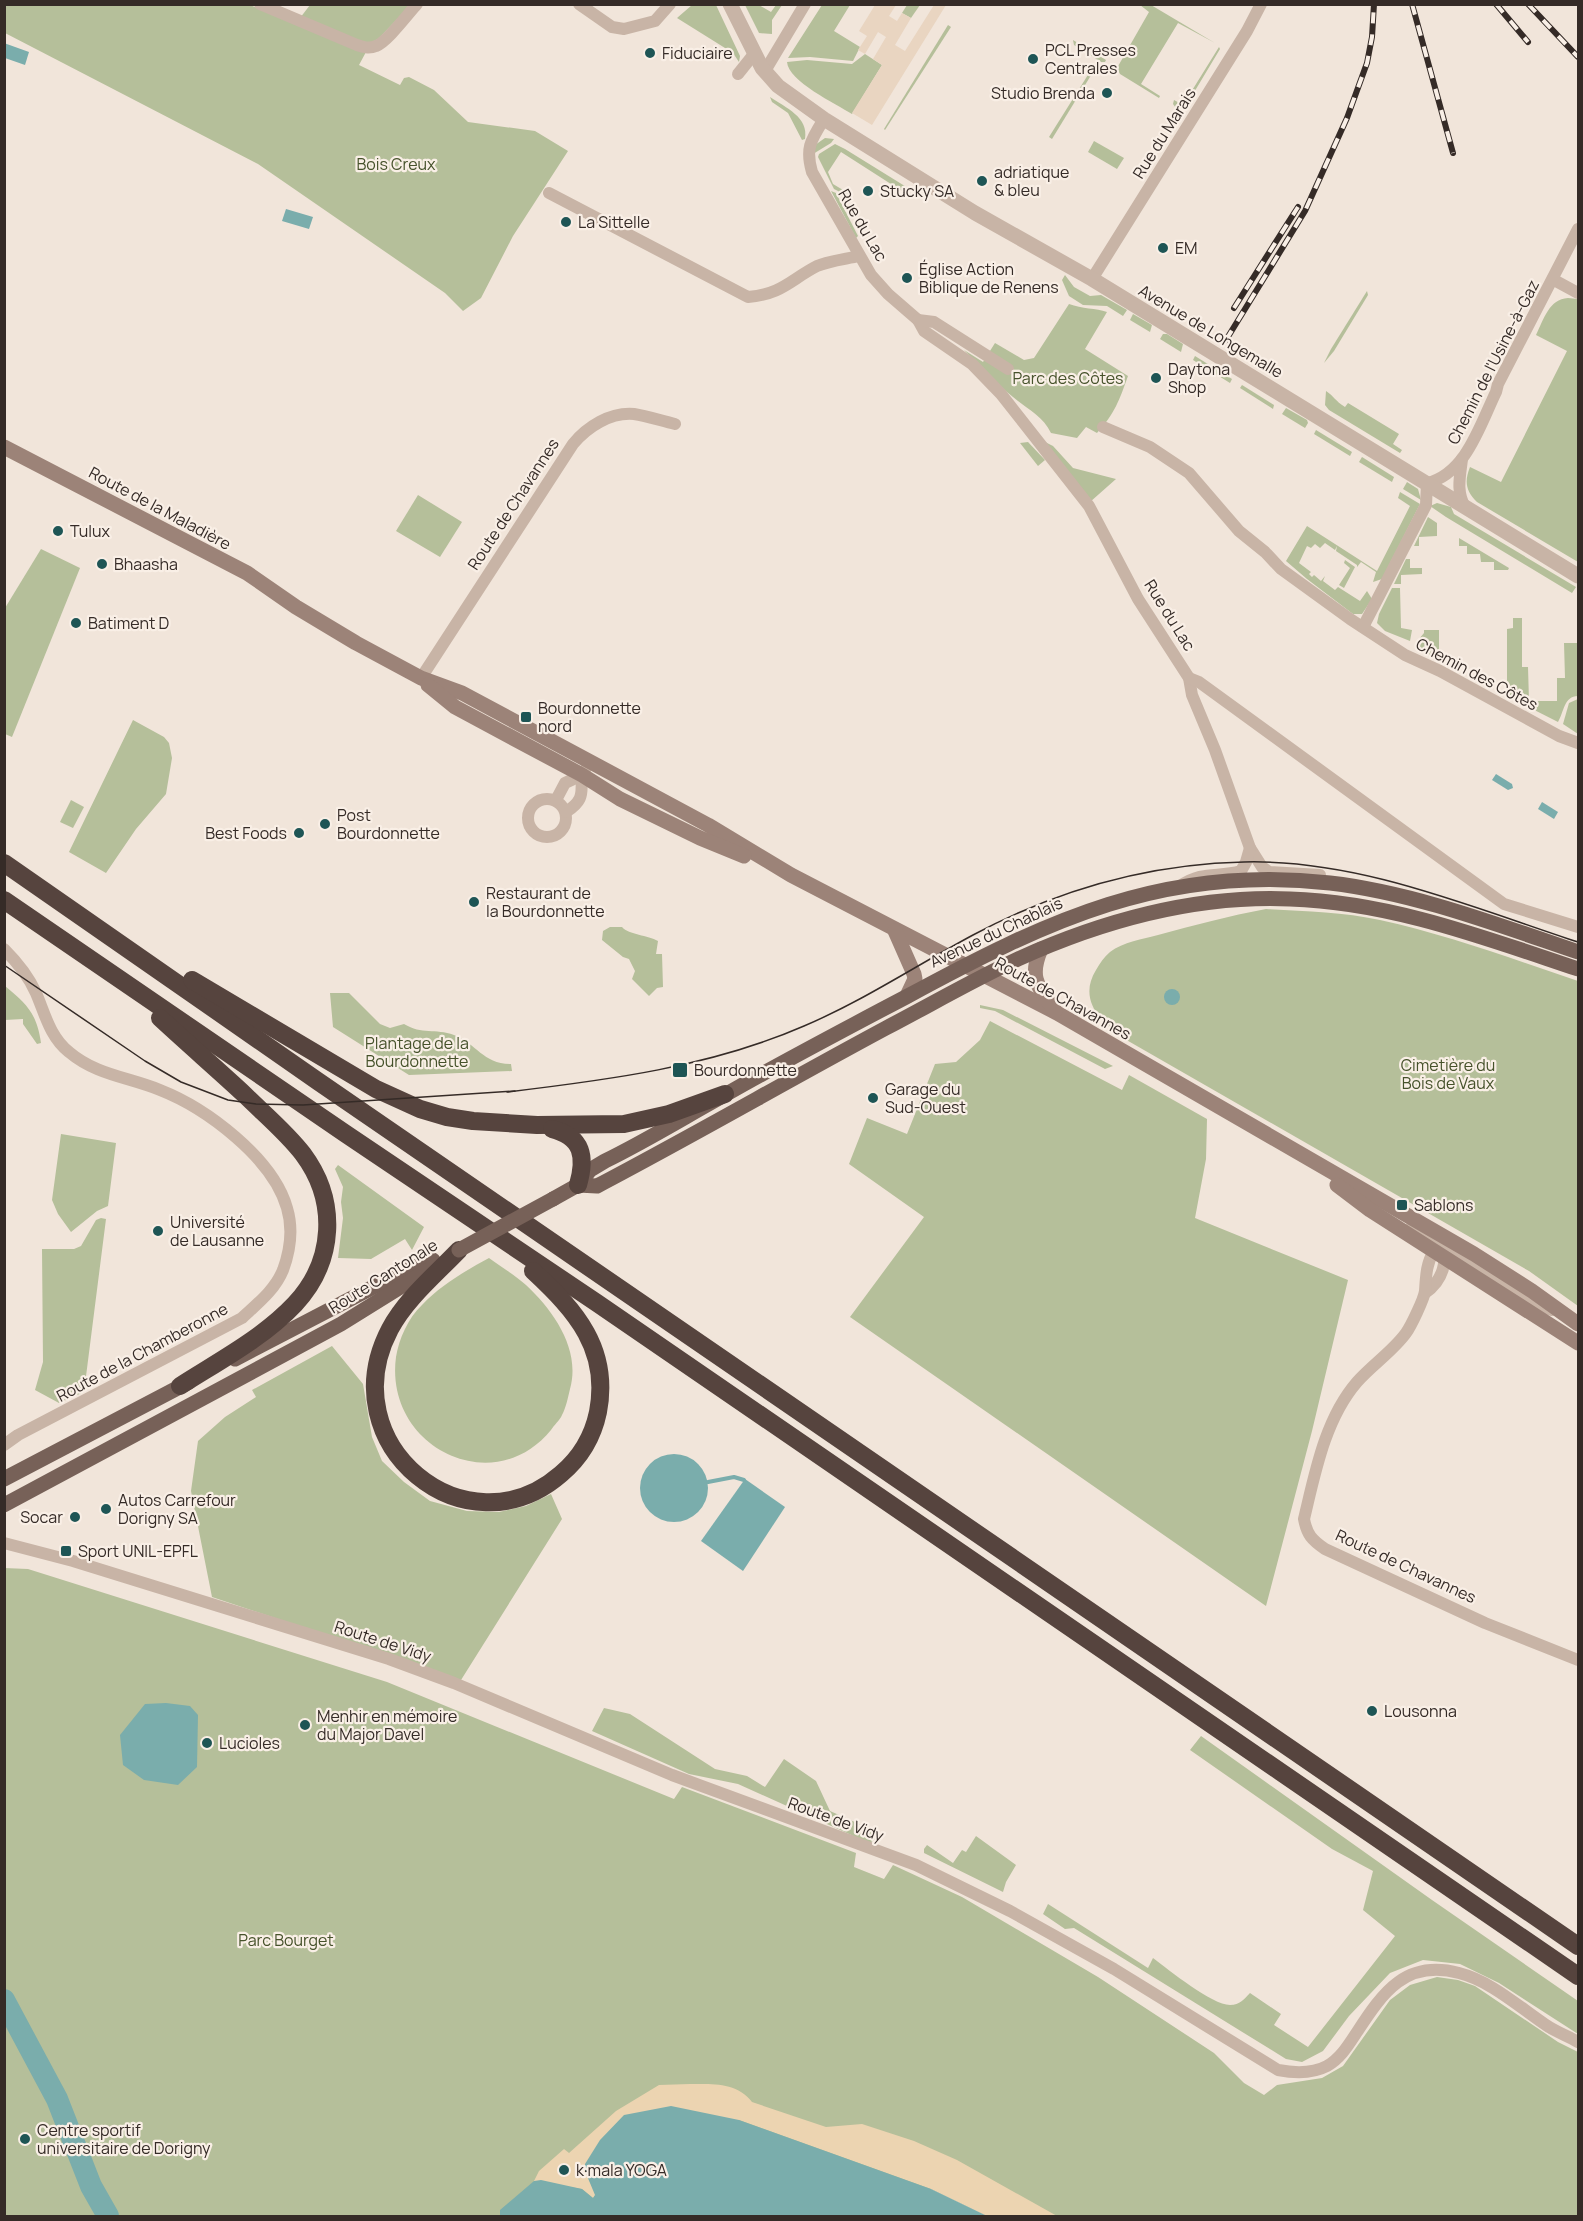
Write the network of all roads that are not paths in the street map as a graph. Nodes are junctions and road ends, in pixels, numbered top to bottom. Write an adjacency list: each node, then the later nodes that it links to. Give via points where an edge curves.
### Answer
1 (260, 4): 2 (street, via 369,48 385,40)
2 (417, 4)
3 (579, 4): 4 (street, via 612,27 624,29 655,21)
4 (670, 4)
5 (730, 4): 8 (street)
6 (805, 4): 9 (street)
7 (1261, 4): 14 (street, Rue du Marais)
8 (754, 54): 9 (street); 9 (street, via 738,74)
9 (763, 70): 10 (street)
10 (824, 120): 13 (street, Rue du Lac, via 807,156); 14 (street, Avenue de Longemalle)
11 (549, 193): 13 (street, via 748,297 771,293 818,266)
12 (1578, 229): 15 (street, Chemin de l'Usine-à-Gaz)
13 (859, 256): 17 (street, Rue du Lac, via 888,294)
14 (1092, 279): 23 (street, Avenue de Longemalle)
15 (1554, 280): 16 (street, Chemin de l'Usine-à-Gaz); 22 (street, Chemin de l'Usine-à-Gaz)
16 (1578, 293)
17 (918, 320): 18 (street, via 934,322); 31 (street, Rue du Lac, via 924,331 972,364 1001,394 1089,506 1138,599)
18 (1008, 369)
19 (675, 424): 30 (street, Route de Chavannes, via 632,414 604,420 582,433)
20 (1103, 427): 29 (street, Chemin des Côtes, via 1150,447 1189,473 1239,531 1281,569)
21 (4, 447): 28 (main road, Route de la Maladière, via 247,573)
22 (1462, 459): 23 (street, via 1444,478); 26 (street, via 1458,487)
23 (1427, 483): 24 (street, Avenue de Longemalle); 25 (street)
24 (1446, 495): 25 (street); 26 (street, Avenue de Longemalle)
25 (1426, 505): 29 (street)
26 (1465, 507): 27 (street, Avenue de Longemalle)
27 (1578, 576)
28 (296, 607): 30 (main road, Route de Chavannes)
29 (1363, 627): 32 (street, Chemin des Côtes, via 1424,665)
30 (421, 678): 33 (main road, Route de Chavannes, via 462,693)
31 (1189, 678): 36 (street, Rue du Lac); 42 (street, Rue du Lac, via 1504,904)
32 (1578, 743)
33 (585, 769): 34 (street, via 565,783); 35 (street, via 583,792); 43 (main road, Route de Chavannes, via 708,825)
34 (556, 800): 35 (street); 35 (street, via 536,801 529,811 532,830 540,836 556,835 564,829)
35 (566, 812)
36 (1250, 848): 38 (street, via 1241,871 1201,875); 39 (street, Rue du Lac, via 1269,872 1333,876)
37 (4, 863): 41 (highway)
38 (1180, 886): 39 (main road, Avenue du Chablais, via 1292,881); 47 (main road, Avenue du Chablais, via 1083,911)
39 (1373, 891): 46 (main road, Avenue du Chablais, via 1495,924)
40 (4, 900): 49 (highway)
41 (75, 910): 54 (highway, via 400,1101 447,1117); 68 (highway, via 319,1083)
42 (1578, 927)
43 (895, 931): 47 (main road, Route de Chavannes); 51 (main road, via 914,974)
44 (4, 949): 63 (street, Route de la Chamberonne, via 30,982 53,1035 68,1052 100,1072 162,1090 206,1114 238,1138 278,1187 287,1207 290,1237 282,1272 269,1293 242,1318)
45 (1041, 950): 48 (main road, Avenue du Chablais, via 1114,923 1158,912 1243,900 1289,899 1363,906 1447,925); 50 (main road, Avenue du Chablais); 52 (main road, via 1034,973 1036,983)
46 (1578, 952)
47 (965, 965): 50 (main road, Route de Chavannes); 51 (main road, Avenue du Chablais)
48 (1578, 969)
49 (108, 971): 57 (highway); 62 (highway, via 290,1139 313,1170 326,1202 326,1247 306,1292 268,1328)
50 (986, 976): 52 (main road, Route de Chavannes); 55 (main road, Avenue du Chablais, via 597,1186)
51 (908, 996): 53 (main road, Avenue du Chablais)
52 (1057, 1013): 56 (main road, Route de Chavannes, via 1313,1162)
53 (726, 1094): 54 (highway, via 643,1121); 55 (main road, Avenue du Chablais, via 590,1170)
54 (537, 1125): 55 (highway, via 563,1132 578,1145 583,1168)
55 (578, 1185): 58 (main road, Avenue du Chablais, bridge)
56 (1372, 1204): 59 (main road, Route de Chavannes); 60 (main road, Route de Chavannes, via 1488,1263)
57 (479, 1225): 58 (highway, via 570,1308 591,1340 600,1389 593,1427 581,1452 557,1478 521,1496 498,1501 454,1496 415,1475 393,1451 375,1400 379,1359 390,1330 405,1307); 69 (highway)
58 (459, 1250): 62 (main road, Route Cantonale, via 404,1271); 65 (main road, Route Cantonale, via 341,1324)
59 (1438, 1259): 60 (street, Route de Chavannes, via 1453,1252 1540,1306); 61 (main road, Route de Chavannes, via 1462,1269); 67 (street, Route de Chavannes, via 1435,1286 1425,1293 1406,1333 1355,1384 1334,1419 1304,1519 1307,1531 1325,1549 1442,1604)
60 (1574, 1320)
61 (1578, 1343)
62 (180, 1386): 64 (main road, Route Cantonale)
63 (4, 1445)
64 (4, 1479)
65 (4, 1505)
66 (6, 1543): 70 (street, Route de Vidy, via 389,1659 672,1775 916,1865 1114,1969 1278,2070 1314,2071 1328,2066 1344,2052 1386,1991 1411,1974 1430,1970 1458,1972 1478,1979 1548,2027)
67 (1577, 1656)
68 (1578, 1946)
69 (1578, 1976)
70 (1578, 2042)

